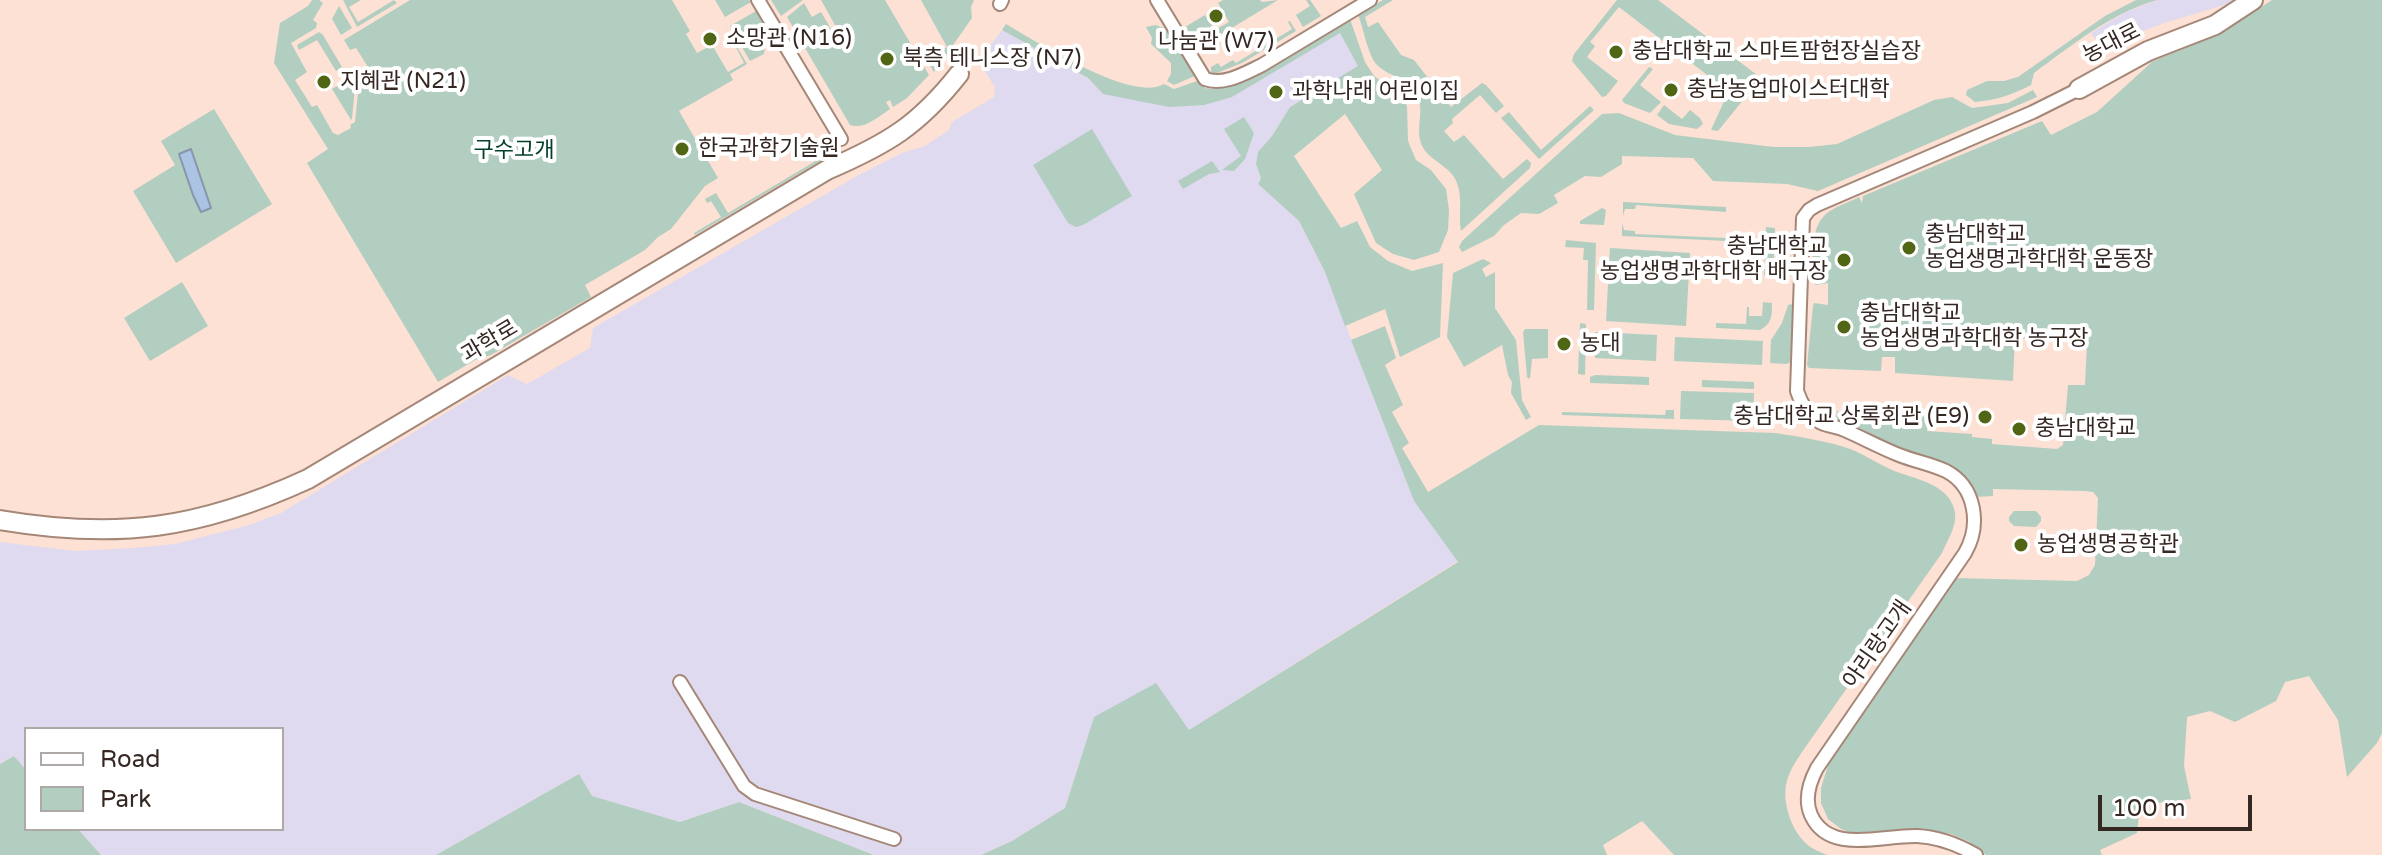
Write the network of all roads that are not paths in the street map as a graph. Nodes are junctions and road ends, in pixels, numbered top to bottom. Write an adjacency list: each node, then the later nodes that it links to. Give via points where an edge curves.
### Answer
1 (758, 0): 7 (street)
2 (1157, 0): 3 (street, via 1205,79 1214,82 1254,69)
3 (1370, 0)
4 (2253, 0): 6 (street, 농대로, via 2215,25 2148,51)
5 (959, 74): 8 (street, 과학로, via 908,128 827,170 308,479 259,501 142,529 44,528)
6 (2079, 89): 11 (street, 아리랑고개, via 1817,205 1802,223 1797,391 1802,404 1821,423 1948,472 1966,490 1975,517 1965,553 1817,768 1808,789 1809,811 1822,832 1838,841 1920,837)
7 (841, 139)
8 (0, 520)
9 (680, 682): 10 (street, via 744,786)
10 (894, 839)
11 (1976, 855)

